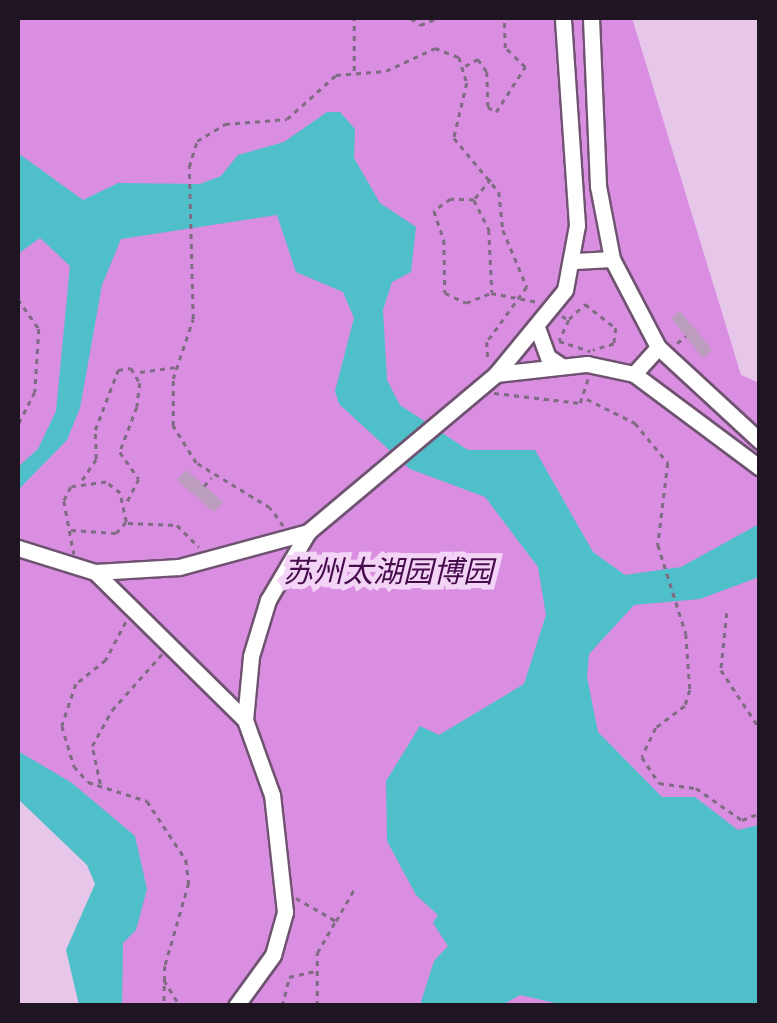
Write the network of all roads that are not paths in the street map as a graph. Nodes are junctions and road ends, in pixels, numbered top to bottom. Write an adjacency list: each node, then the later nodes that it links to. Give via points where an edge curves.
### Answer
1 (563, 18): 4 (street)
2 (590, 18): 3 (street, via 598,186)
3 (612, 258): 4 (street); 6 (street)
4 (576, 262): 5 (street)
5 (538, 330): 7 (street, via 548,357); 9 (street)
6 (658, 348): 8 (street); 10 (street)
7 (560, 366): 8 (street, via 588,357); 9 (street)
8 (634, 374): 11 (street)
9 (494, 376): 12 (street)
10 (760, 441)
11 (760, 468)
12 (308, 532): 14 (street, via 202,562); 15 (street, via 268,600 251,656)
13 (18, 548): 14 (street)
14 (95, 572): 15 (street, via 174,642)
15 (245, 720): 16 (street, via 272,795 285,896 274,955)
16 (236, 1006)

